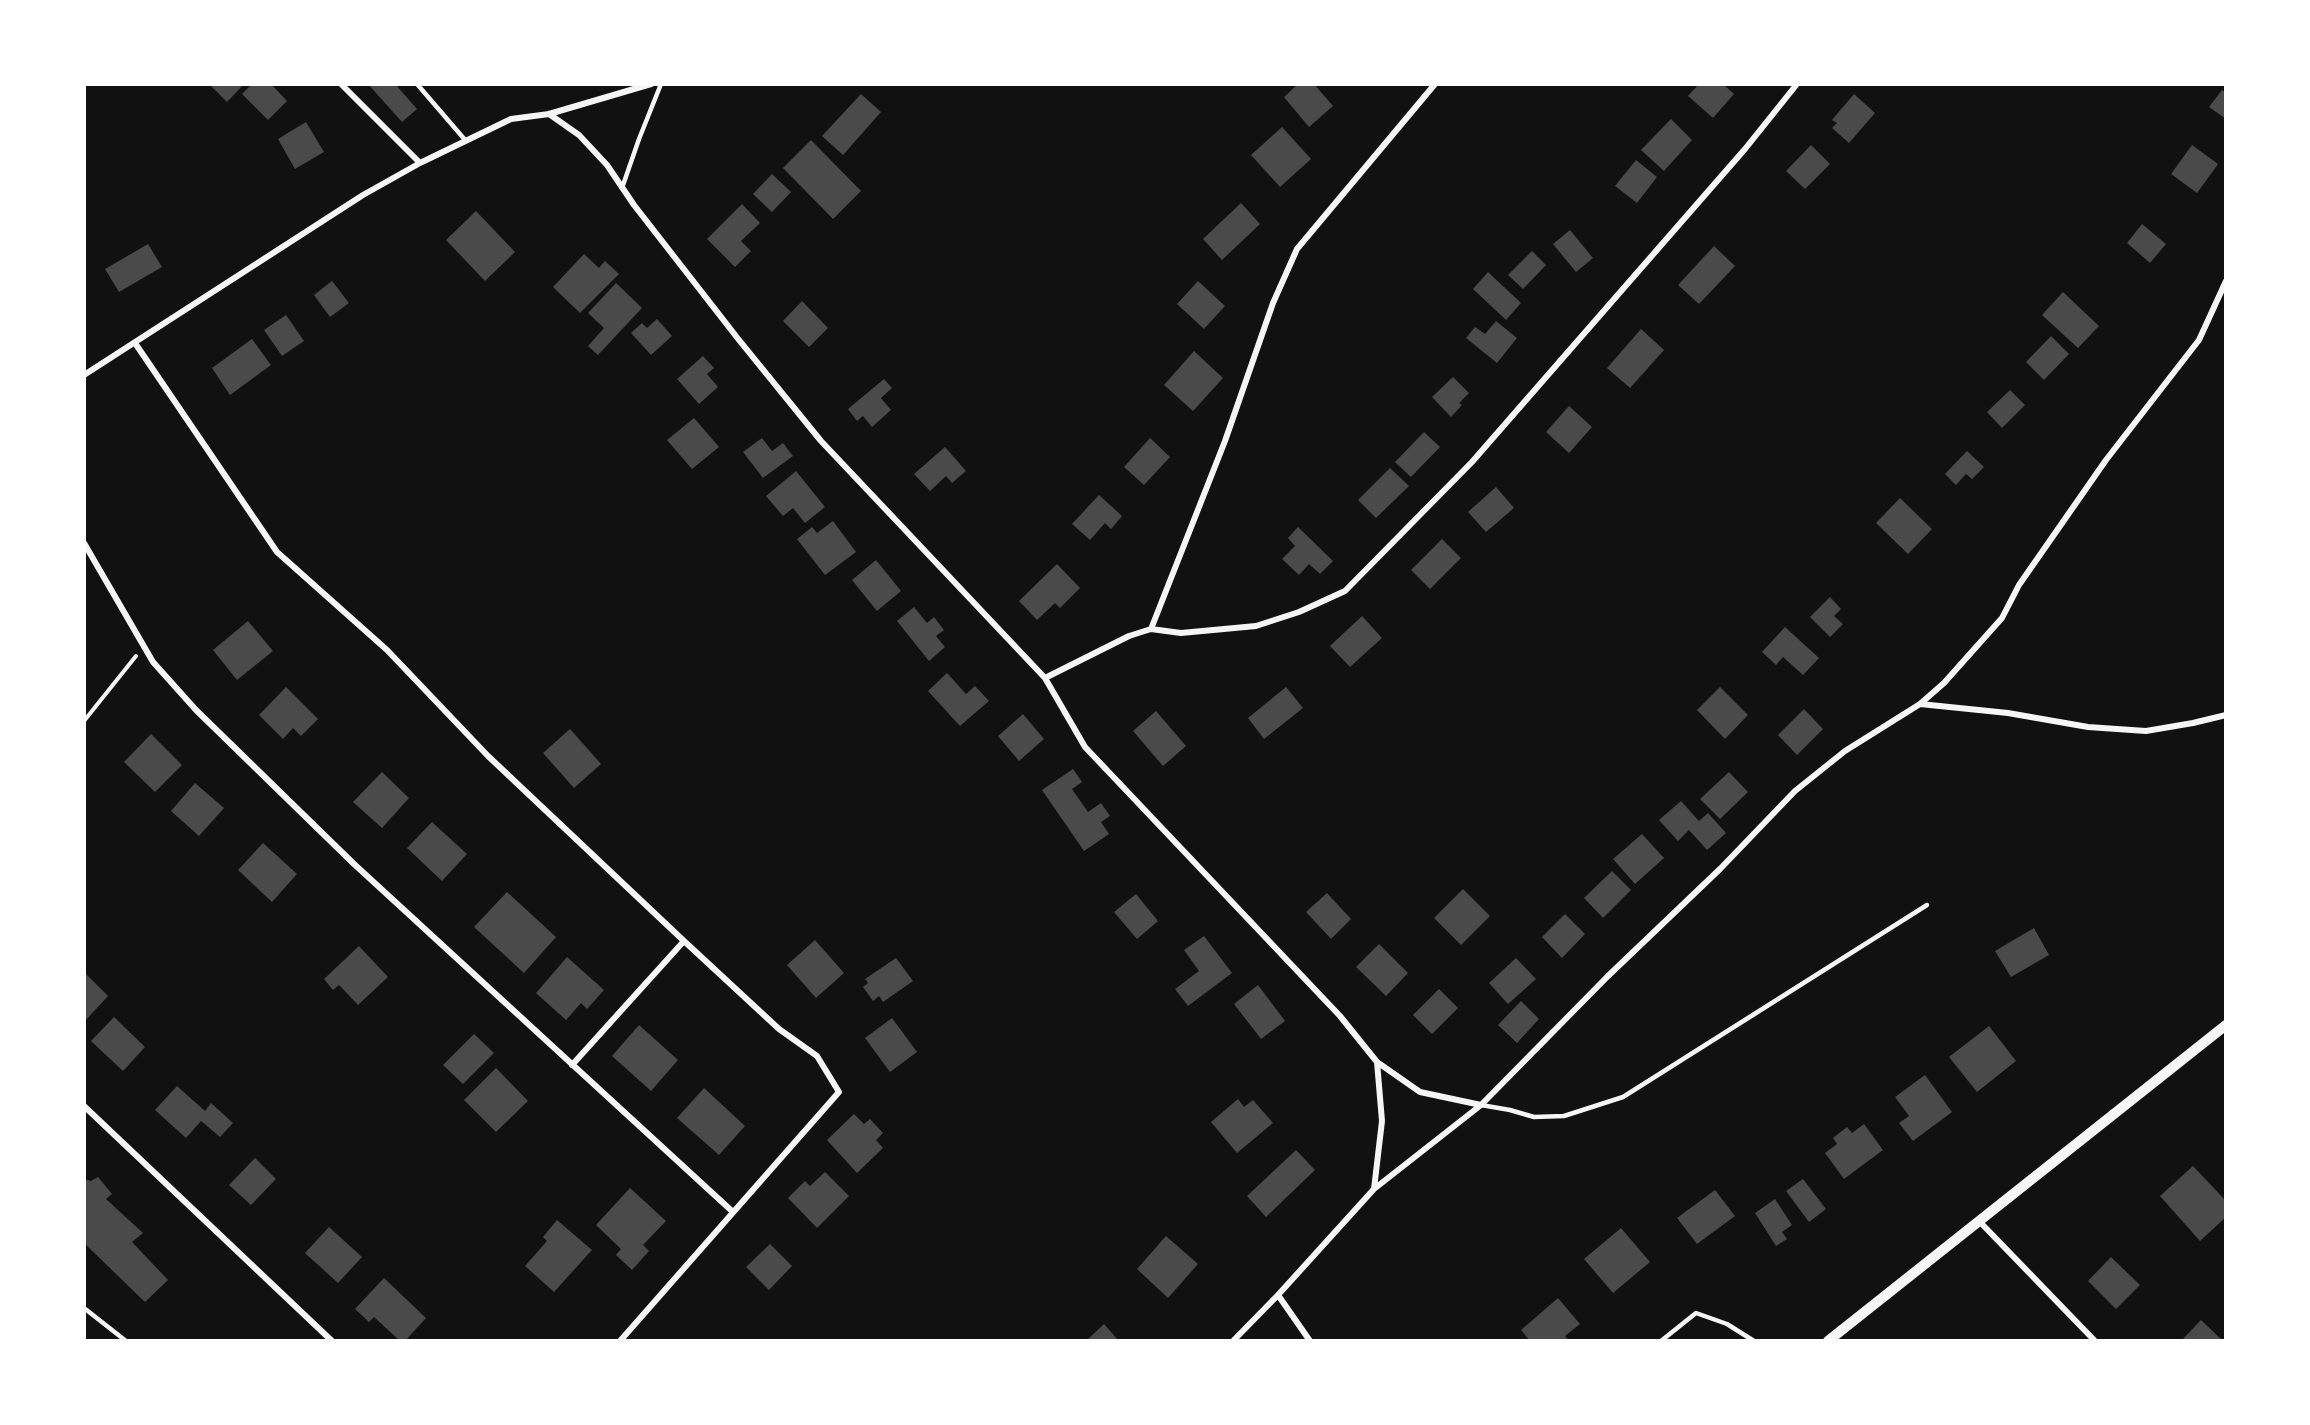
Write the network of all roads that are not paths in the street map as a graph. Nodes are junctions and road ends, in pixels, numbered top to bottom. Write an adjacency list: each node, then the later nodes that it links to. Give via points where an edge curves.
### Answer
1 (417, 84): 8 (lane)
2 (651, 84): 7 (street)
3 (661, 84): 10 (lane)
4 (1435, 84): 15 (street, via 1297,249 1273,303 1225,441)
5 (1797, 84): 15 (street, via 1472,462 1345,591 1256,626 1181,633)
6 (343, 85): 9 (street)
7 (549, 114): 8 (street, via 511,119); 10 (street, via 579,135)
8 (466, 141): 9 (street)
9 (420, 163): 12 (street, via 363,195)
10 (622, 188): 16 (street, via 821,441)
11 (2226, 281): 17 (street, via 2199,340 2106,460 2019,585 2002,618)
12 (135, 343): 13 (street); 20 (street, via 277,552 387,650 488,756)
13 (84, 375)
14 (84, 543): 23 (street, via 153,662 196,710 354,864)
15 (1151, 629): 16 (street)
16 (1045, 678): 22 (street, via 1085,747 1340,1016)
17 (1920, 704): 18 (street, via 2146,731); 24 (street, via 1845,751 1795,790)
18 (2226, 715)
19 (1927, 905): 24 (lane, via 1623,1098 1564,1116 1534,1117)
20 (684, 941): 23 (street); 27 (street, via 779,1029 817,1056 839,1092)
21 (2226, 1025): 28 (street)
22 (1377, 1062): 24 (street, via 1420,1092); 26 (street, via 1382,1121)
23 (572, 1065): 27 (street)
24 (1481, 1105): 26 (street)
25 (84, 1106): 32 (street)
26 (1374, 1189): 29 (street)
27 (733, 1212): 33 (street)
28 (1979, 1221): 38 (street); 39 (street)
29 (1278, 1295): 34 (street); 35 (street)
30 (84, 1308): 31 (lane)
31 (126, 1341)
32 (332, 1341)
33 (620, 1341)
34 (1233, 1341)
35 (1310, 1341)
36 (1661, 1341): 37 (lane, via 1696,1312 1727,1324)
37 (1754, 1341)
38 (1828, 1341)
39 (2095, 1341)

